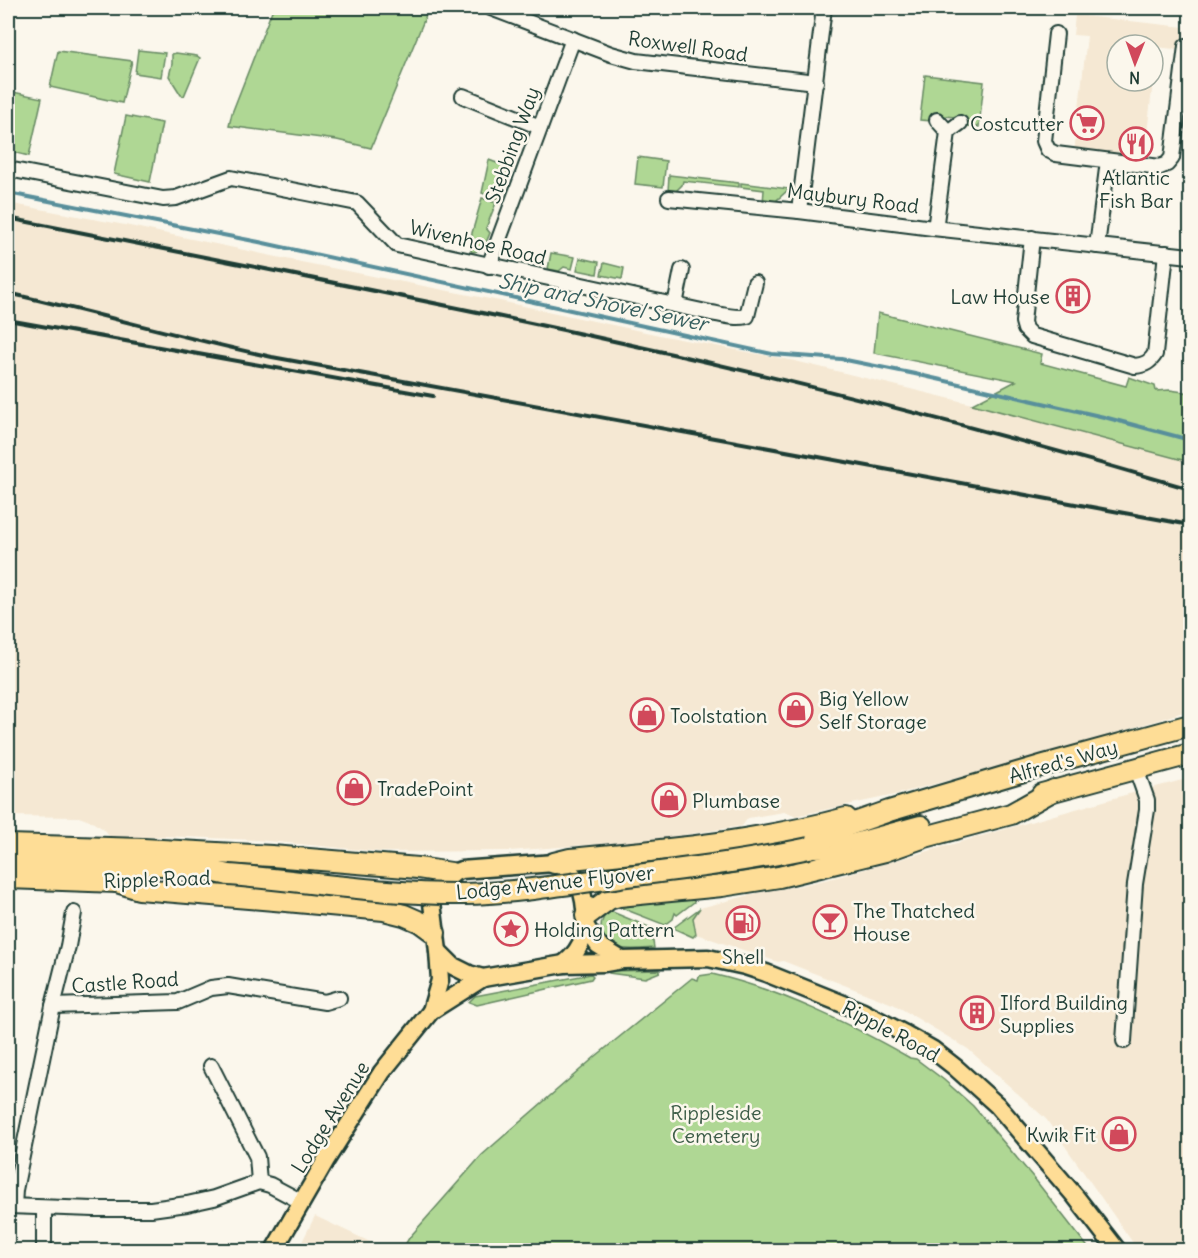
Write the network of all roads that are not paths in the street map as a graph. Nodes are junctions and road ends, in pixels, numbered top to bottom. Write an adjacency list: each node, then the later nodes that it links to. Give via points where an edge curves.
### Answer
1 (491, 8): 4 (street, Roxwell Road)
2 (824, 8): 6 (street)
3 (1056, 34): 12 (street, via 1044,141 1048,150 1056,154)
4 (573, 39): 6 (street, Roxwell Road, via 636,61); 10 (street, Stebbing Way)
5 (1186, 46): 12 (street, via 1172,158 1160,167)
6 (816, 82): 15 (street)
7 (463, 96): 10 (street)
8 (937, 120): 11 (street)
9 (960, 123): 11 (street)
10 (540, 127): 21 (street, Stebbing Way)
11 (948, 132): 16 (street)
12 (1108, 161): 18 (street)
13 (8, 169): 21 (street, Wivenhoe Road, via 163,199 231,178 357,203 398,245)
14 (669, 198): 15 (street, Maybury Road)
15 (799, 211): 16 (street, Maybury Road)
16 (933, 228): 17 (street, Maybury Road)
17 (1032, 238): 18 (street, Maybury Road); 19 (street, via 1025,329 1032,336 1135,366 1150,361 1155,354)
18 (1097, 246): 19 (street, Maybury Road)
19 (1166, 253): 20 (street, Maybury Road)
20 (1191, 256)
21 (489, 266): 24 (street, Wivenhoe Road)
22 (682, 270): 24 (street)
23 (755, 283): 24 (street, Wivenhoe Road, via 745,318)
24 (675, 305)
25 (1191, 725): 29 (highway, Alfred's Way)
26 (1191, 754): 27 (highway, Alfred's Way)
27 (1136, 770): 28 (highway, Alfred's Way); 47 (street, via 1147,810 1135,884)
28 (1054, 790): 31 (highway, Lodge Avenue Flyover, via 851,844); 39 (highway, via 1011,814 885,851 756,881 619,896 609,899)
29 (936, 797): 31 (highway, Lodge Avenue Flyover, via 846,826); 33 (highway, via 745,839)
30 (8, 845): 34 (highway, via 261,856)
31 (809, 848): 35 (highway, Lodge Avenue Flyover, bridge, via 752,860 467,894 377,890)
32 (8, 859): 35 (highway, Ripple Road, via 189,866)
33 (554, 863): 34 (main road); 39 (main road, via 564,866 578,881)
34 (451, 873): 40 (main road, via 437,886 433,898)
35 (229, 875): 37 (highway, Ripple Road, via 187,881)
36 (8, 878): 37 (highway, Ripple Road)
37 (117, 882): 40 (highway, via 138,889 384,910 420,922)
38 (74, 913): 45 (street, Castle Road)
39 (586, 921): 41 (main road, via 598,945); 42 (main road, via 578,950)
40 (437, 942): 43 (main road, via 453,966); 46 (main road, Lodge Avenue, via 440,980)
41 (622, 960): 42 (main road, Ripple Road); 55 (main road, Ripple Road, via 708,958 745,966 863,1012 933,1050 997,1105)
42 (564, 964): 43 (main road, Ripple Road)
43 (483, 978): 46 (main road, Lodge Avenue)
44 (339, 998): 45 (street, Castle Road, via 325,1002 228,986 211,988 178,1002)
45 (53, 1006): 51 (street, Castle Road)
46 (431, 1011): 50 (main road, Lodge Avenue, via 382,1072)
47 (1124, 1041)
48 (211, 1066): 49 (street, via 257,1157)
49 (258, 1182): 50 (street); 52 (street, via 214,1198 151,1209)
50 (302, 1202): 54 (main road, Lodge Avenue)
51 (11, 1206): 52 (street)
52 (45, 1208): 53 (street)
53 (44, 1251)
54 (274, 1251)
55 (1117, 1251)

